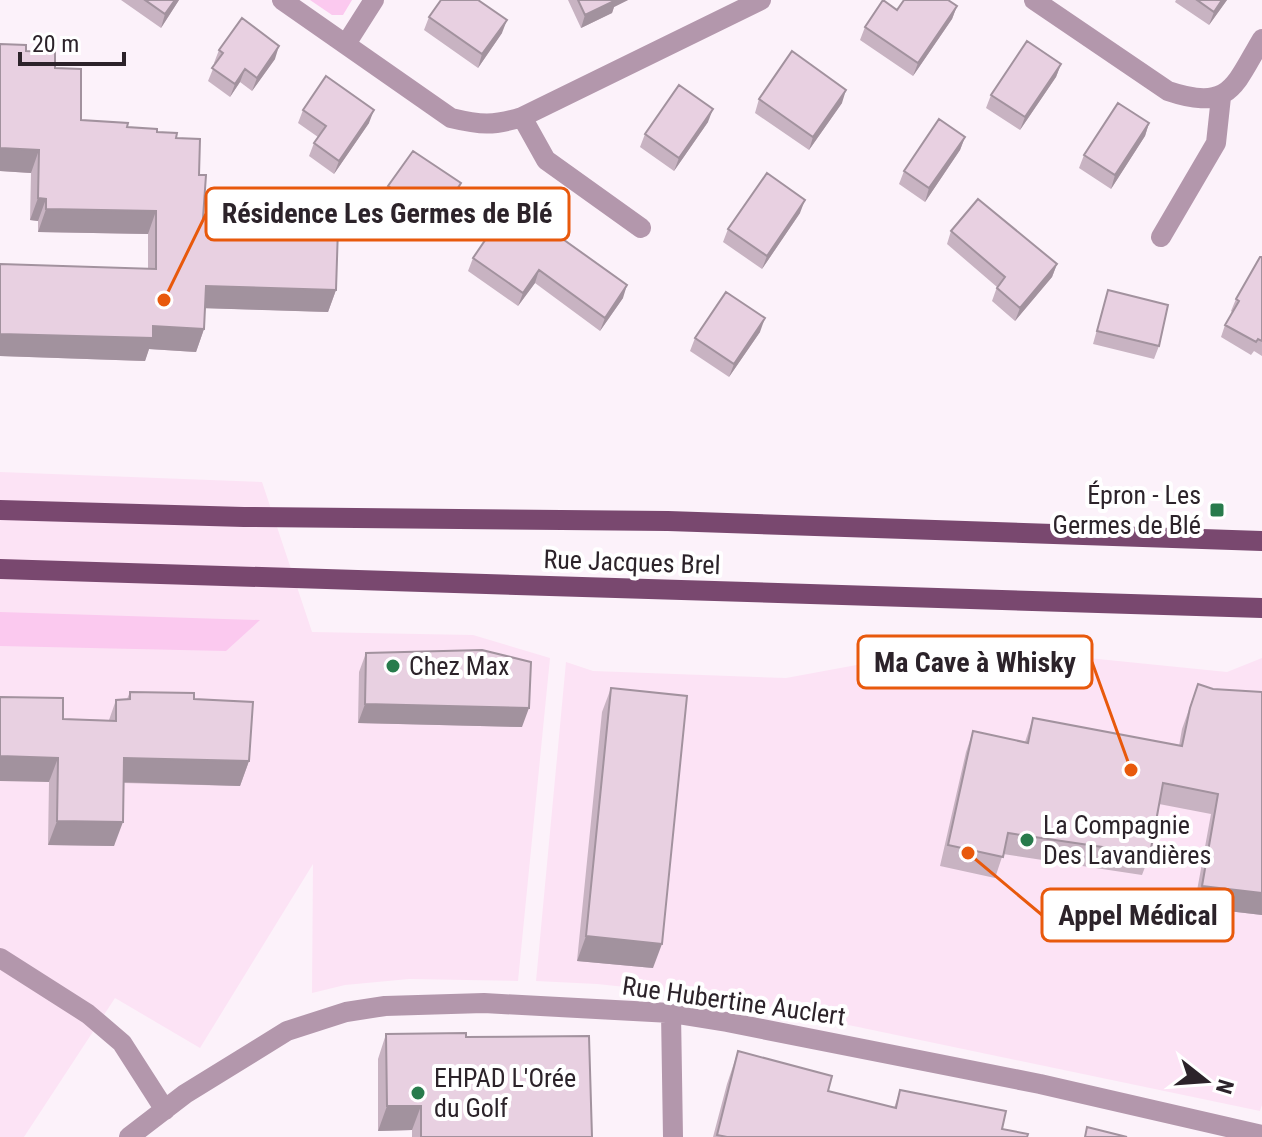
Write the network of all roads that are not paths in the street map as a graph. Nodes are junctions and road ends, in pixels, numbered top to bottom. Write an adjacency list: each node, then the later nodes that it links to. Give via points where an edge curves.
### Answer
1 (282, 0): 6 (street)
2 (374, 0): 6 (street)
3 (761, 0): 8 (street)
4 (1034, 0): 7 (street, via 1168,91 1184,97)
5 (1262, 39): 7 (street, via 1233,89)
6 (346, 44): 8 (street, via 451,118 499,124)
7 (1221, 97): 10 (street, via 1216,143)
8 (522, 117): 9 (street, via 546,160)
9 (641, 228)
10 (1161, 237)
11 (0, 510): 12 (main road, Rue Jacques Brel, via 668,521)
12 (1262, 541)
13 (0, 569): 14 (main road, Rue Jacques Brel)
14 (1262, 608)
15 (0, 958): 17 (street, via 88,1014 122,1043)
16 (671, 1013): 17 (street, Rue Hubertine Auclert, via 484,1003 346,1012 287,1031); 18 (street, Rue Hubertine Auclert, via 846,1044); 20 (street)
17 (165, 1110): 19 (street, Rue Hubertine Auclert)
18 (1262, 1135)
19 (129, 1137)
20 (673, 1137)

